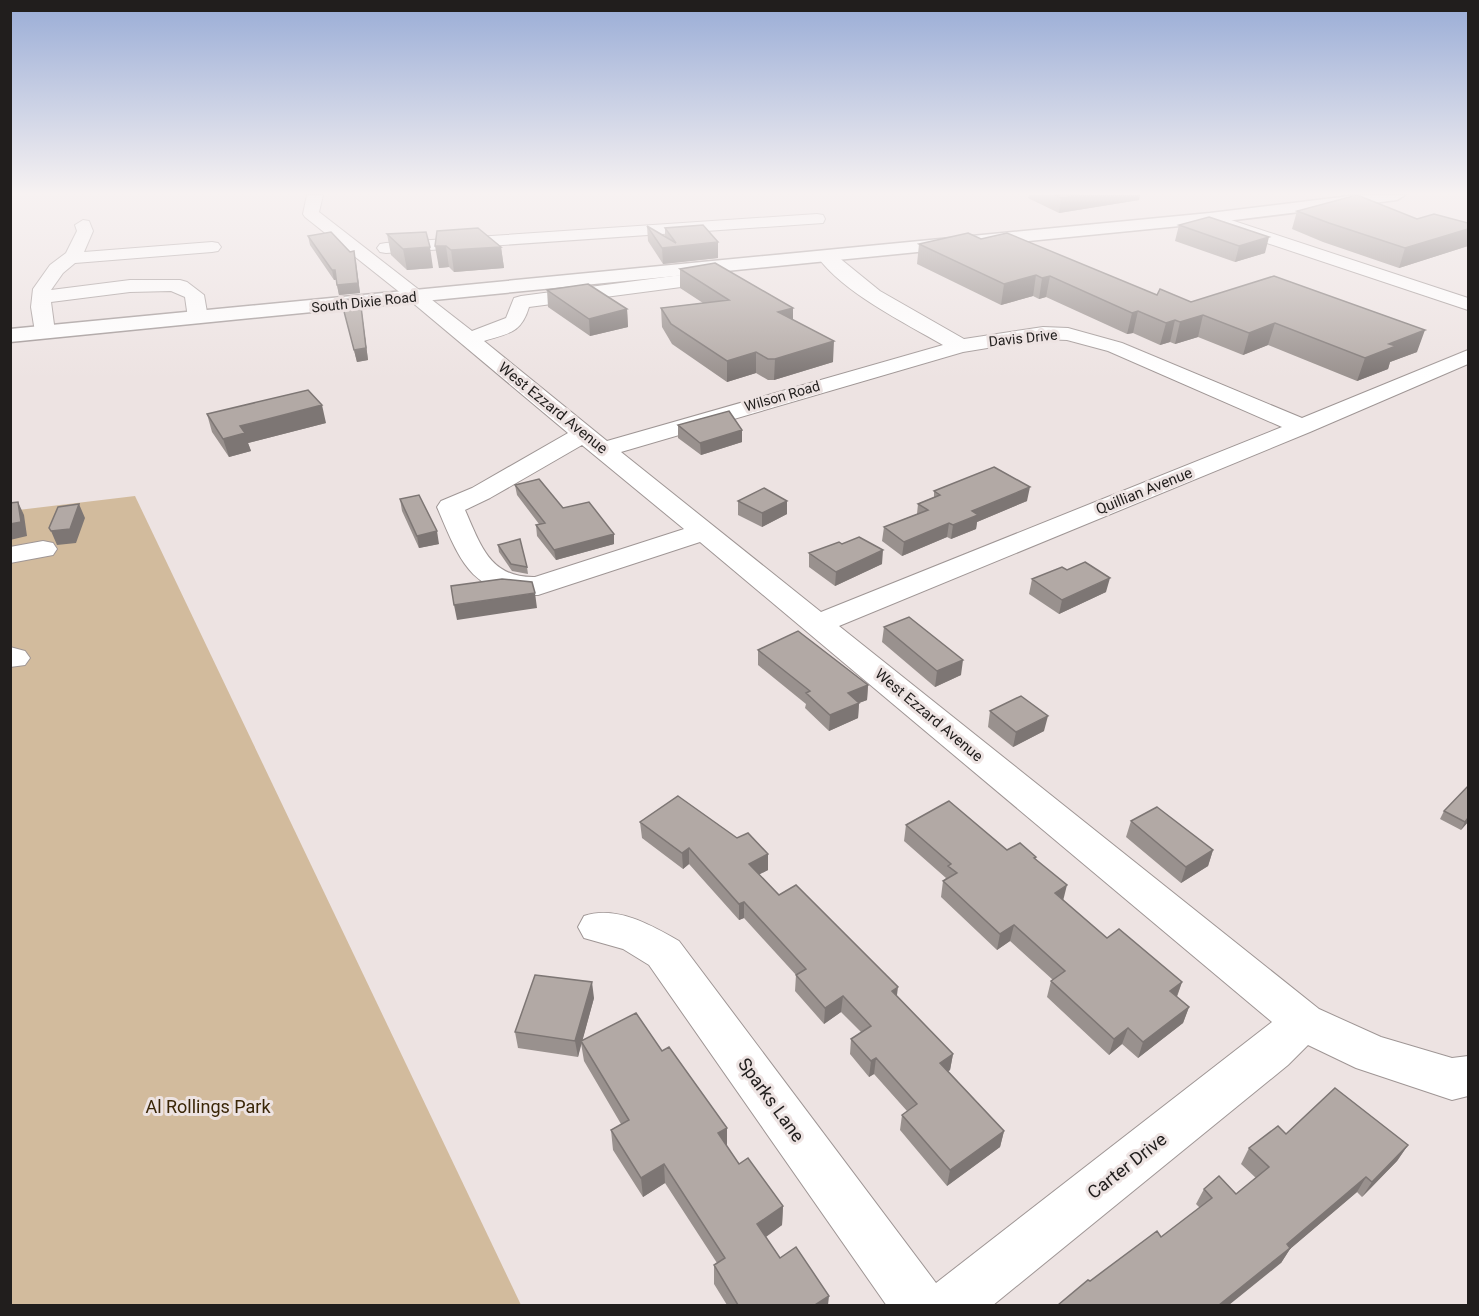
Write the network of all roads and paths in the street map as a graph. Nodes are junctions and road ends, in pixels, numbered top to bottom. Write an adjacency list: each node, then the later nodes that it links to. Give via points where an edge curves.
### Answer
1 (90, 256): 6 (street)
2 (369, 256): 11 (street, West Ezzard Avenue)
3 (822, 256): 7 (main road, via 742,265)
4 (826, 256): 19 (street, via 869,294)
5 (1325, 256): 14 (street)
6 (70, 258): 12 (street, via 56,269)
7 (708, 273): 8 (main road); 10 (street)
8 (619, 283): 9 (street); 10 (street)
9 (516, 295): 11 (main road, South Dixie Road); 18 (street, via 515,321)
10 (652, 295): 13 (street)
11 (418, 296): 15 (main road, South Dixie Road); 18 (street, West Ezzard Avenue)
12 (41, 297): 15 (street, via 130,286 180,286 194,295); 16 (street)
13 (677, 302)
14 (1468, 304)
15 (198, 318): 16 (main road, South Dixie Road)
16 (45, 332): 17 (main road, South Dixie Road)
17 (10, 336)
18 (469, 339): 22 (street, West Ezzard Avenue)
19 (961, 345): 21 (street, Davis Drive, via 1043,333 1087,338 1115,346); 22 (street, Wilson Road)
20 (1468, 356): 21 (street, Quillian Avenue)
21 (1302, 427): 26 (street, Quillian Avenue)
22 (594, 442): 23 (street, West Ezzard Avenue); 23 (street, Wilson Road, via 450,507 472,554 487,573 510,585 538,586)
23 (705, 531): 26 (street, West Ezzard Avenue)
24 (43, 549): 25 (street)
25 (10, 555)
26 (819, 623): 28 (street, West Ezzard Avenue)
27 (598, 927): 30 (street, Sparks Lane, via 634,935 664,953)
28 (1303, 1022): 29 (street, West Ezzard Avenue, via 1372,1054 1452,1079); 31 (street, Carter Drive, via 1272,1051)
29 (1468, 1076)
30 (920, 1305)
31 (949, 1305)

